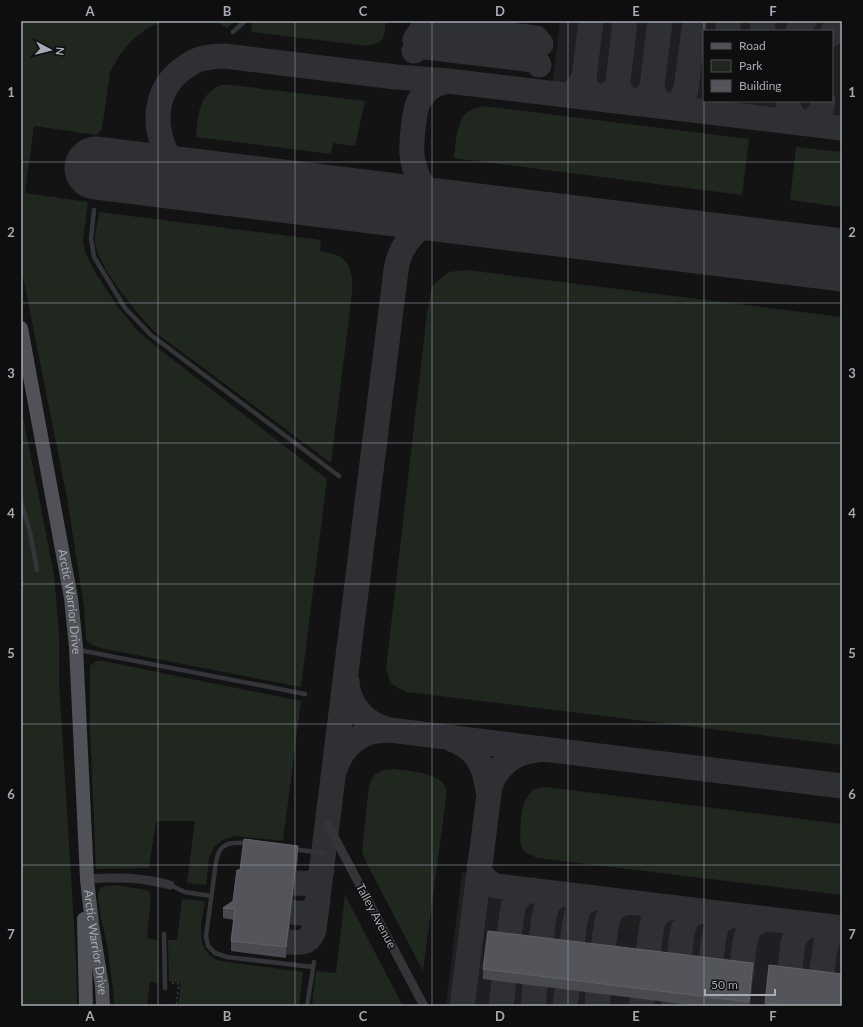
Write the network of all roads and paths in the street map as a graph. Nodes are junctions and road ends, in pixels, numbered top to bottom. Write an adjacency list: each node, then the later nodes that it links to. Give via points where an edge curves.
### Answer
1 (245, 21): 2 (lane)
2 (233, 32)
3 (94, 210): 5 (lane, via 91,238 94,257 125,308 151,335)
4 (21, 328): 8 (main road, Arctic Warrior Drive, via 71,598)
5 (339, 476)
6 (21, 502): 7 (lane)
7 (37, 570)
8 (76, 650): 9 (lane); 14 (main road, Arctic Warrior Drive)
9 (305, 694)
10 (328, 825): 24 (street, Talley Avenue)
11 (252, 844): 16 (lane, via 227,844 219,851)
12 (289, 849): 13 (lane)
13 (324, 853)
14 (87, 879): 15 (street, via 131,878); 20 (main road, Arctic Warrior Drive, via 83,921); 21 (main road, Arctic Warrior Drive)
15 (170, 885): 16 (lane, via 185,892)
16 (211, 896): 23 (lane, via 206,936 208,946 215,953 227,957 313,964)
17 (164, 934): 18 (lane)
18 (164, 982): 19 (lane); 22 (path, via 179,984)
19 (165, 988)
20 (86, 1006)
21 (103, 1006)
22 (176, 1006)
23 (307, 1006)
24 (424, 1006)

